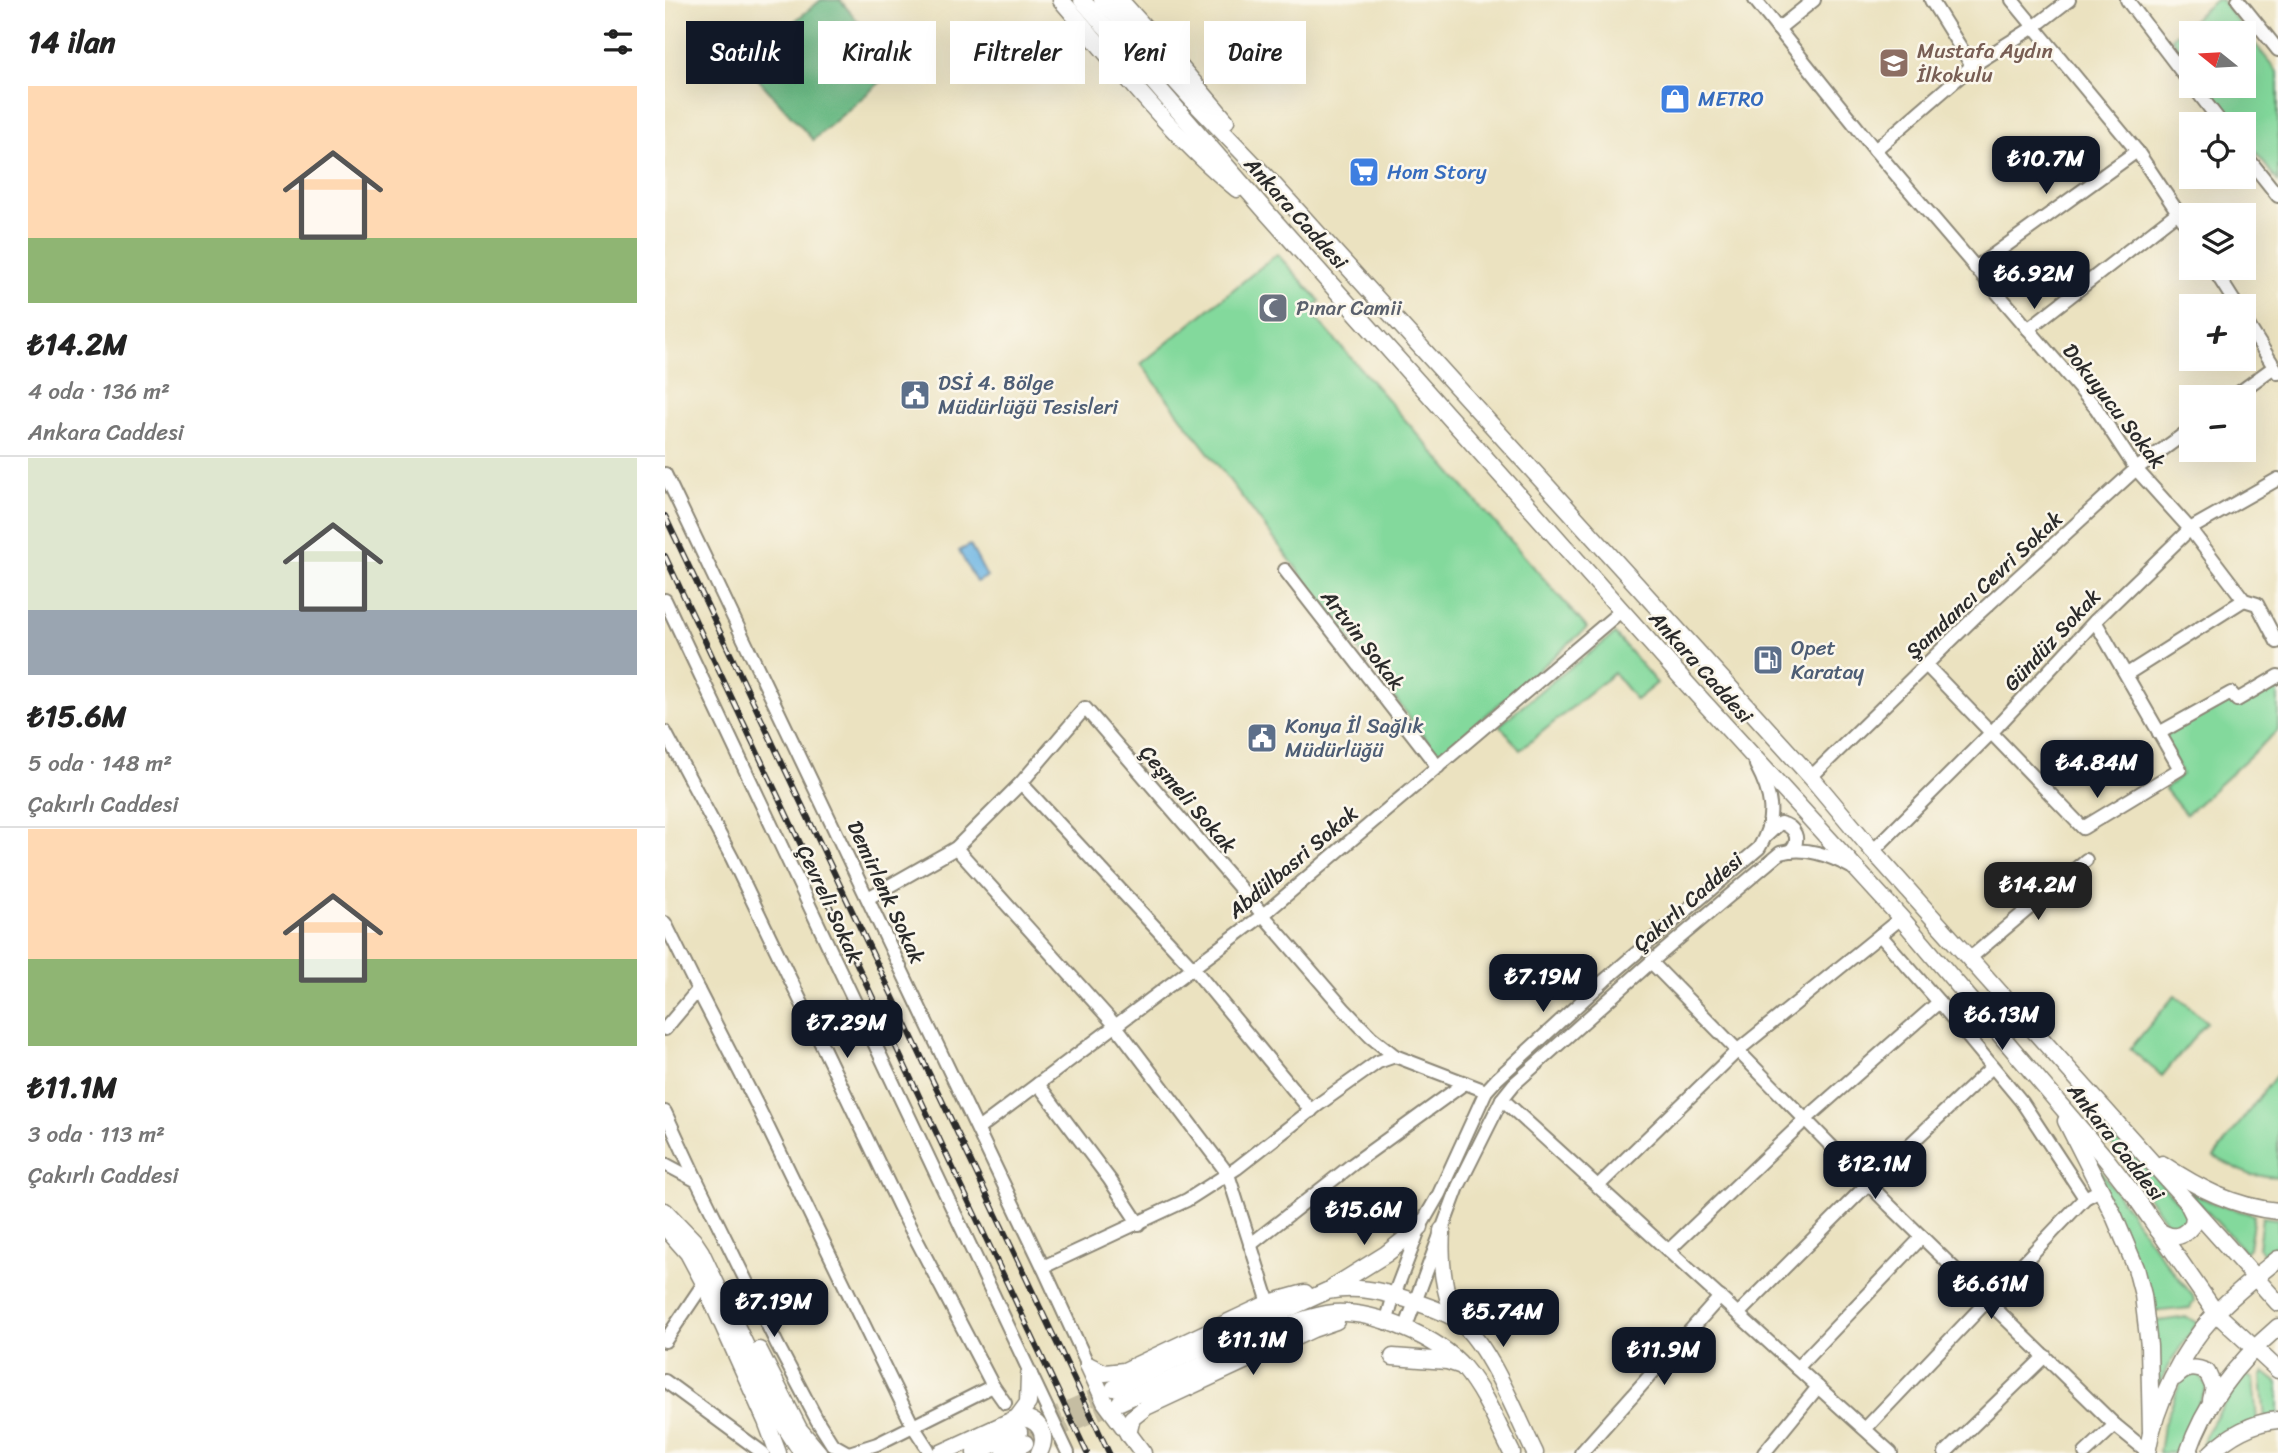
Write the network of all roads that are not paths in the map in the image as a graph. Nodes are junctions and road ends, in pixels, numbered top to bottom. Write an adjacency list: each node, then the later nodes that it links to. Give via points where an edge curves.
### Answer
1 (1061, 0): 25 (main road, via 1178,133)
2 (1082, 0): 25 (main road, Ankara Caddesi)
3 (1102, 0): 22 (main road, Ankara Caddesi)
4 (1120, 0): 22 (main road, via 1198,87)
5 (1755, 0): 13 (street, Dokuyucu Sokak)
6 (1814, 0): 13 (street)
7 (1931, 0): 15 (street)
8 (2012, 0): 12 (street)
9 (2069, 0): 12 (street)
10 (2127, 0): 16 (street)
11 (2238, 0): 14 (street)
12 (2034, 27): 15 (street); 20 (street)
13 (1778, 29): 19 (street, Dokuyucu Sokak)
14 (2278, 50)
15 (1972, 66): 19 (street)
16 (2179, 68)
17 (2202, 98): 18 (street)
18 (2213, 112)
19 (1875, 150): 26 (street, Dokuyucu Sokak)
20 (2137, 151): 24 (street); 26 (street)
21 (2256, 168): 23 (street)
22 (1272, 182): 50 (main road, Ankara Caddesi)
23 (2278, 196)
24 (2178, 212): 27 (street)
25 (1269, 215): 39 (main road, Ankara Caddesi)
26 (1975, 268): 27 (street, Dokuyucu Sokak)
27 (2028, 329): 32 (street, Dokuyucu Sokak, via 2097,408)
28 (2256, 338): 29 (street)
29 (2276, 370): 30 (street)
30 (2252, 385)
31 (2179, 438): 32 (street, Şamdancı Cevri Sokak)
32 (2136, 469): 35 (street, Dokuyucu Sokak); 42 (street, Şamdancı Cevri Sokak, via 1977,614)
33 (665, 474): 58 (street, Demirlenk Sokak)
34 (2278, 479): 35 (street, Gündüz Sokak)
35 (2190, 529): 38 (street, Dokuyucu Sokak); 40 (street, Gündüz Sokak)
36 (1285, 569): 49 (street, Artvin Sokak)
37 (665, 600): 126 (street, Çevreli Sokak)
38 (2244, 600): 41 (street, Dokuyucu Sokak, via 2257,604); 43 (street)
39 (1622, 610): 48 (main road, Ankara Caddesi); 49 (street, Abdülbasri Sokak)
40 (2095, 621): 43 (street); 46 (street, Gündüz Sokak)
41 (2278, 643)
42 (1927, 666): 46 (street); 50 (street, Şamdancı Cevri Sokak)
43 (2127, 674): 47 (street)
44 (2278, 676): 47 (street, via 2237,701 2231,693)
45 (665, 732): 129 (street)
46 (1993, 732): 47 (street, via 2083,828 2180,769); 55 (street, Gündüz Sokak)
47 (2159, 733)
48 (1747, 749): 52 (street, via 1770,798); 57 (main road, Ankara Caddesi)
49 (1438, 767): 59 (street, Abdülbasri Sokak)
50 (1811, 777): 55 (main road, Ankara Caddesi)
51 (1021, 783): 53 (street, Çeşmeli Sokak); 59 (street, Çeşmeli Sokak, via 1084,708); 65 (street)
52 (1767, 835): 54 (street, via 1780,823 1788,824 1797,839); 75 (street, Çakırlı Caddesi, via 1759,848 1605,980)
53 (956, 848): 58 (street, Çeşmeli Sokak); 68 (street)
54 (1790, 851): 57 (street, via 1822,854); 64 (street, Çakırlı Caddesi, via 1770,860)
55 (1873, 851): 63 (main road, Ankara Caddesi)
56 (2086, 860): 63 (street)
57 (1857, 870): 60 (main road, Ankara Caddesi)
58 (868, 898): 81 (street, Demirlenk Sokak)
59 (1263, 915): 65 (street, Abdülbasri Sokak); 71 (street, Çeşmeli Sokak, via 1351,1016)
60 (1901, 918): 62 (street); 76 (main road, Ankara Caddesi)
61 (665, 923): 66 (street)
62 (1880, 935): 67 (street); 70 (street)
63 (1969, 959): 82 (main road, Ankara Caddesi)
64 (1651, 962): 70 (street); 77 (street, Çakırlı Caddesi)
65 (1193, 968): 68 (street, Abdülbasri Sokak); 78 (street)
66 (698, 990): 69 (street); 135 (street)
67 (1939, 1002): 72 (street); 80 (street)
68 (1116, 1026): 74 (street, Abdülbasri Sokak); 84 (street)
69 (665, 1029)
70 (1737, 1051): 80 (street); 87 (street)
71 (1395, 1056): 73 (street, Çeşmeli Sokak); 78 (street, via 1378,1062)
72 (1992, 1067): 86 (street); 88 (street)
73 (1465, 1083): 75 (street, Çeşmeli Sokak); 98 (street)
74 (1038, 1084): 81 (street, Abdülbasri Sokak); 92 (street)
75 (1486, 1091): 94 (street, Çakırlı Caddesi)
76 (2050, 1091): 88 (main road); 95 (main road, Ankara Caddesi)
77 (1502, 1099): 87 (street); 96 (street, Çakırlı Caddesi)
78 (1311, 1111): 84 (street)
79 (665, 1112): 85 (street)
80 (1805, 1120): 86 (street); 99 (street)
81 (978, 1129): 102 (street, Demirlenk Sokak)
82 (2142, 1151): 89 (main road, Ankara Caddesi); 91 (main road, via 2200,1189 2240,1204)
83 (665, 1164): 85 (street)
84 (1228, 1174): 92 (street); 98 (street)
85 (697, 1181): 146 (street, via 817,1420 832,1444)
86 (1869, 1183): 97 (street); 113 (street)
87 (1598, 1186): 99 (street)
88 (2092, 1194): 108 (street); 137 (main road, via 2125,1242 2143,1294)
89 (2188, 1202): 95 (main road, via 2193,1224 2181,1236); 103 (main road, Ankara Caddesi)
90 (665, 1211): 100 (main road)
91 (2278, 1211)
92 (1139, 1224): 102 (street)
93 (665, 1227): 104 (main road)
94 (1420, 1227): 105 (main road); 106 (street, Çakırlı Caddesi)
95 (2156, 1228): 112 (main road, Ankara Caddesi)
96 (1442, 1230): 109 (street, Çakırlı Caddesi); 115 (main road, via 1443,1285)
97 (1922, 1237): 108 (street); 124 (street)
98 (1250, 1245): 110 (street)
99 (1669, 1250): 107 (street)
100 (701, 1252): 144 (main road, via 782,1422); 145 (main road, via 731,1296 799,1429)
101 (2278, 1259): 103 (main road)
102 (1043, 1267): 122 (street, Demirlenk Sokak)
103 (2254, 1278): 111 (main road, Ankara Caddesi); 112 (main road)
104 (704, 1283): 118 (street); 143 (main road)
105 (1327, 1291): 106 (main road, via 1363,1288); 110 (main road); 114 (main road, via 1117,1395 1309,1318 1337,1313)
106 (1394, 1295): 109 (main road); 114 (street, Çakırlı Caddesi)
107 (1720, 1297): 113 (street); 155 (street)
108 (1988, 1300): 120 (street); 136 (street)
109 (1415, 1302): 115 (main road); 117 (street, Çakırlı Caddesi)
110 (1269, 1303): 122 (main road, via 1123,1371 1105,1373)
111 (2278, 1303)
112 (2216, 1313): 119 (main road, Ankara Caddesi); 128 (main road)
113 (1738, 1314): 124 (street)
114 (1378, 1320): 117 (main road); 138 (main road, via 1341,1320 1314,1329 1146,1407 1132,1418)
115 (1457, 1320): 154 (main road, via 1492,1366)
116 (2278, 1327): 119 (main road)
117 (1405, 1329): 123 (main road, via 1441,1347)
118 (665, 1341)
119 (2253, 1348): 125 (main road, Ankara Caddesi); 132 (main road)
120 (2045, 1356): 134 (street); 157 (street)
121 (1392, 1357): 123 (main road, via 1447,1361)
122 (1088, 1366): 138 (main road, via 1105,1402)
123 (1463, 1367): 153 (main road)
124 (1797, 1368): 130 (street)
125 (2278, 1370)
126 (1030, 1375): 139 (main road); 151 (street, Çevreli Sokak)
127 (665, 1381): 142 (street)
128 (2171, 1383): 132 (main road, via 2184,1370 2207,1372 2214,1388); 137 (main road)
129 (993, 1386): 131 (street); 135 (street)
130 (1818, 1387): 136 (street); 156 (street)
131 (1005, 1403)
132 (2210, 1406): 160 (main road)
133 (2278, 1420): 161 (main road, via 2236,1434)
134 (2115, 1425): 158 (street); 159 (street)
135 (913, 1426): 141 (street); 146 (street)
136 (1865, 1429): 140 (street)
137 (2151, 1432): 159 (main road)
138 (1128, 1434): 152 (main road)
139 (1025, 1436): 141 (main road); 147 (main road); 148 (main road)
140 (1884, 1450)
141 (935, 1451)
142 (763, 1453)
143 (778, 1453)
144 (802, 1453)
145 (819, 1453)
146 (848, 1453)
147 (975, 1453)
148 (1005, 1453)
149 (1044, 1453): 150 (main road)
150 (1052, 1453)
151 (1067, 1453)
152 (1143, 1453)
153 (1512, 1453)
154 (1535, 1453)
155 (1581, 1453)
156 (1764, 1453)
157 (1945, 1453)
158 (2085, 1453)
159 (2148, 1453)
160 (2188, 1453)
161 (2211, 1453)

